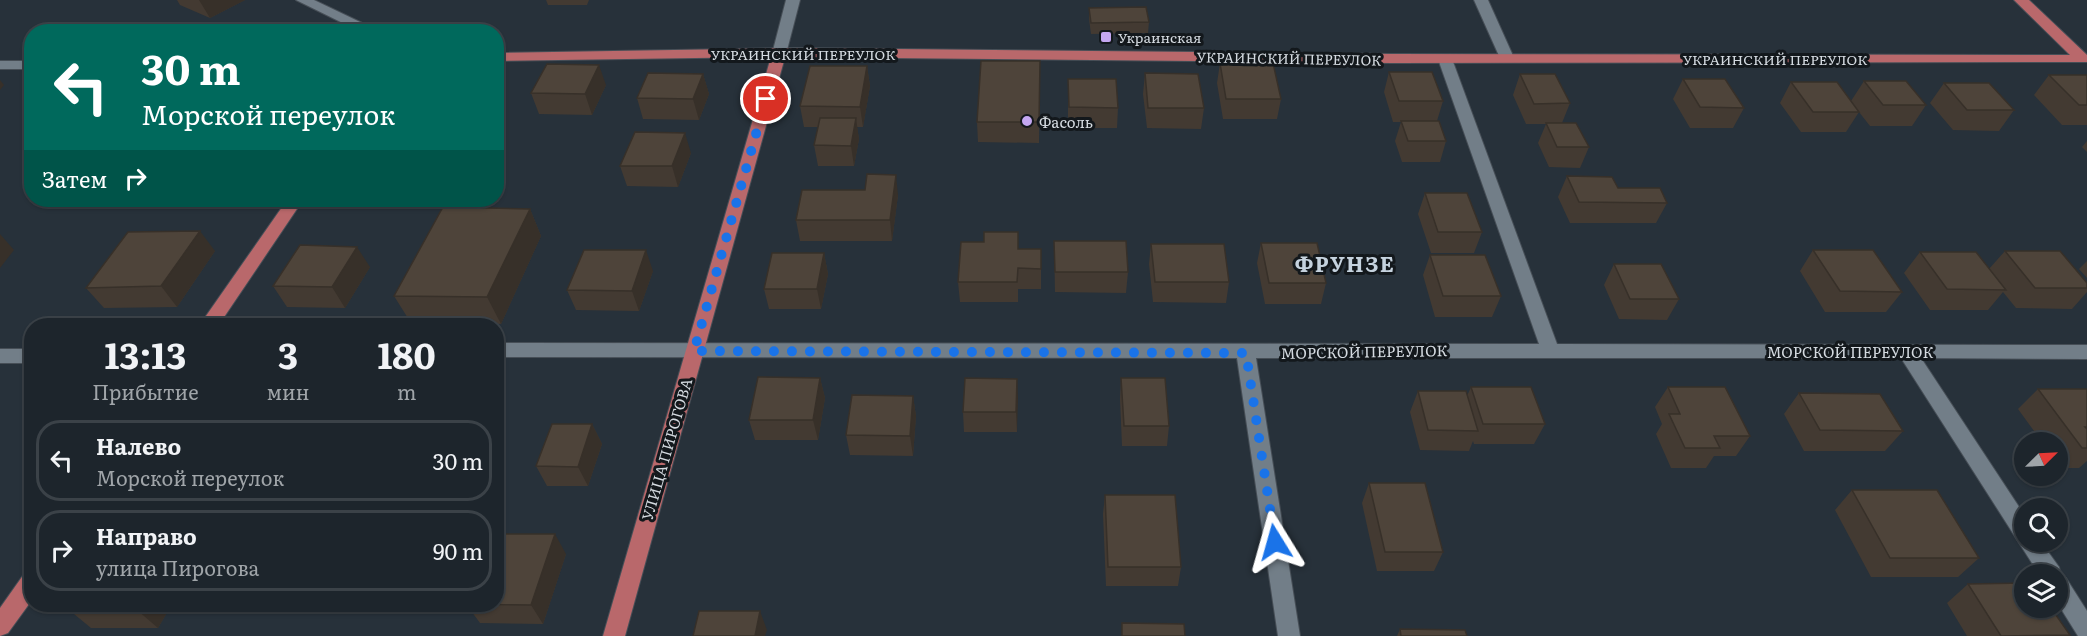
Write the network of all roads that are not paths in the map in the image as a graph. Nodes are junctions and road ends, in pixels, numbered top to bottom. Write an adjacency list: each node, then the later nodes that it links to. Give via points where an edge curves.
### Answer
1 (303, 0): 5 (street)
2 (792, 0): 6 (street)
3 (1481, 0): 8 (street)
4 (2021, 0): 10 (main road)
5 (356, 24)
6 (779, 54): 7 (main road, УКРАИНСКИЙ ПЕРЕУЛОК); 9 (main road, УКРАИНСКИЙ ПЕРЕУЛОК); 17 (main road, УЛИЦА ПИРОГОВА)
7 (504, 57)
8 (1507, 58): 9 (main road, УКРАИНСКИЙ ПЕРЕУЛОК); 10 (main road, УКРАИНСКИЙ ПЕРЕУЛОК)
9 (1445, 59): 16 (street)
10 (2085, 61)
11 (0, 65): 12 (street)
12 (24, 65)
13 (290, 207): 14 (main road)
14 (214, 318)
15 (504, 350): 17 (street, МОРСКОЙ ПЕРЕУЛОК)
16 (1550, 350): 18 (street, МОРСКОЙ ПЕРЕУЛОК); 20 (street, МОРСКОЙ ПЕРЕУЛОК)
17 (694, 351): 20 (street, МОРСКОЙ ПЕРЕУЛОК); 28 (main road, УЛИЦА ПИРОГОВА)
18 (1906, 351): 19 (street, МОРСКОЙ ПЕРЕУЛОК); 23 (street)
19 (2087, 352)
20 (1246, 353): 29 (street)
21 (0, 356): 22 (street)
22 (24, 356)
23 (2014, 517)
24 (24, 592): 26 (main road)
25 (2068, 601): 27 (street)
26 (0, 626)
27 (2087, 630)
28 (614, 636)
29 (1289, 636)

